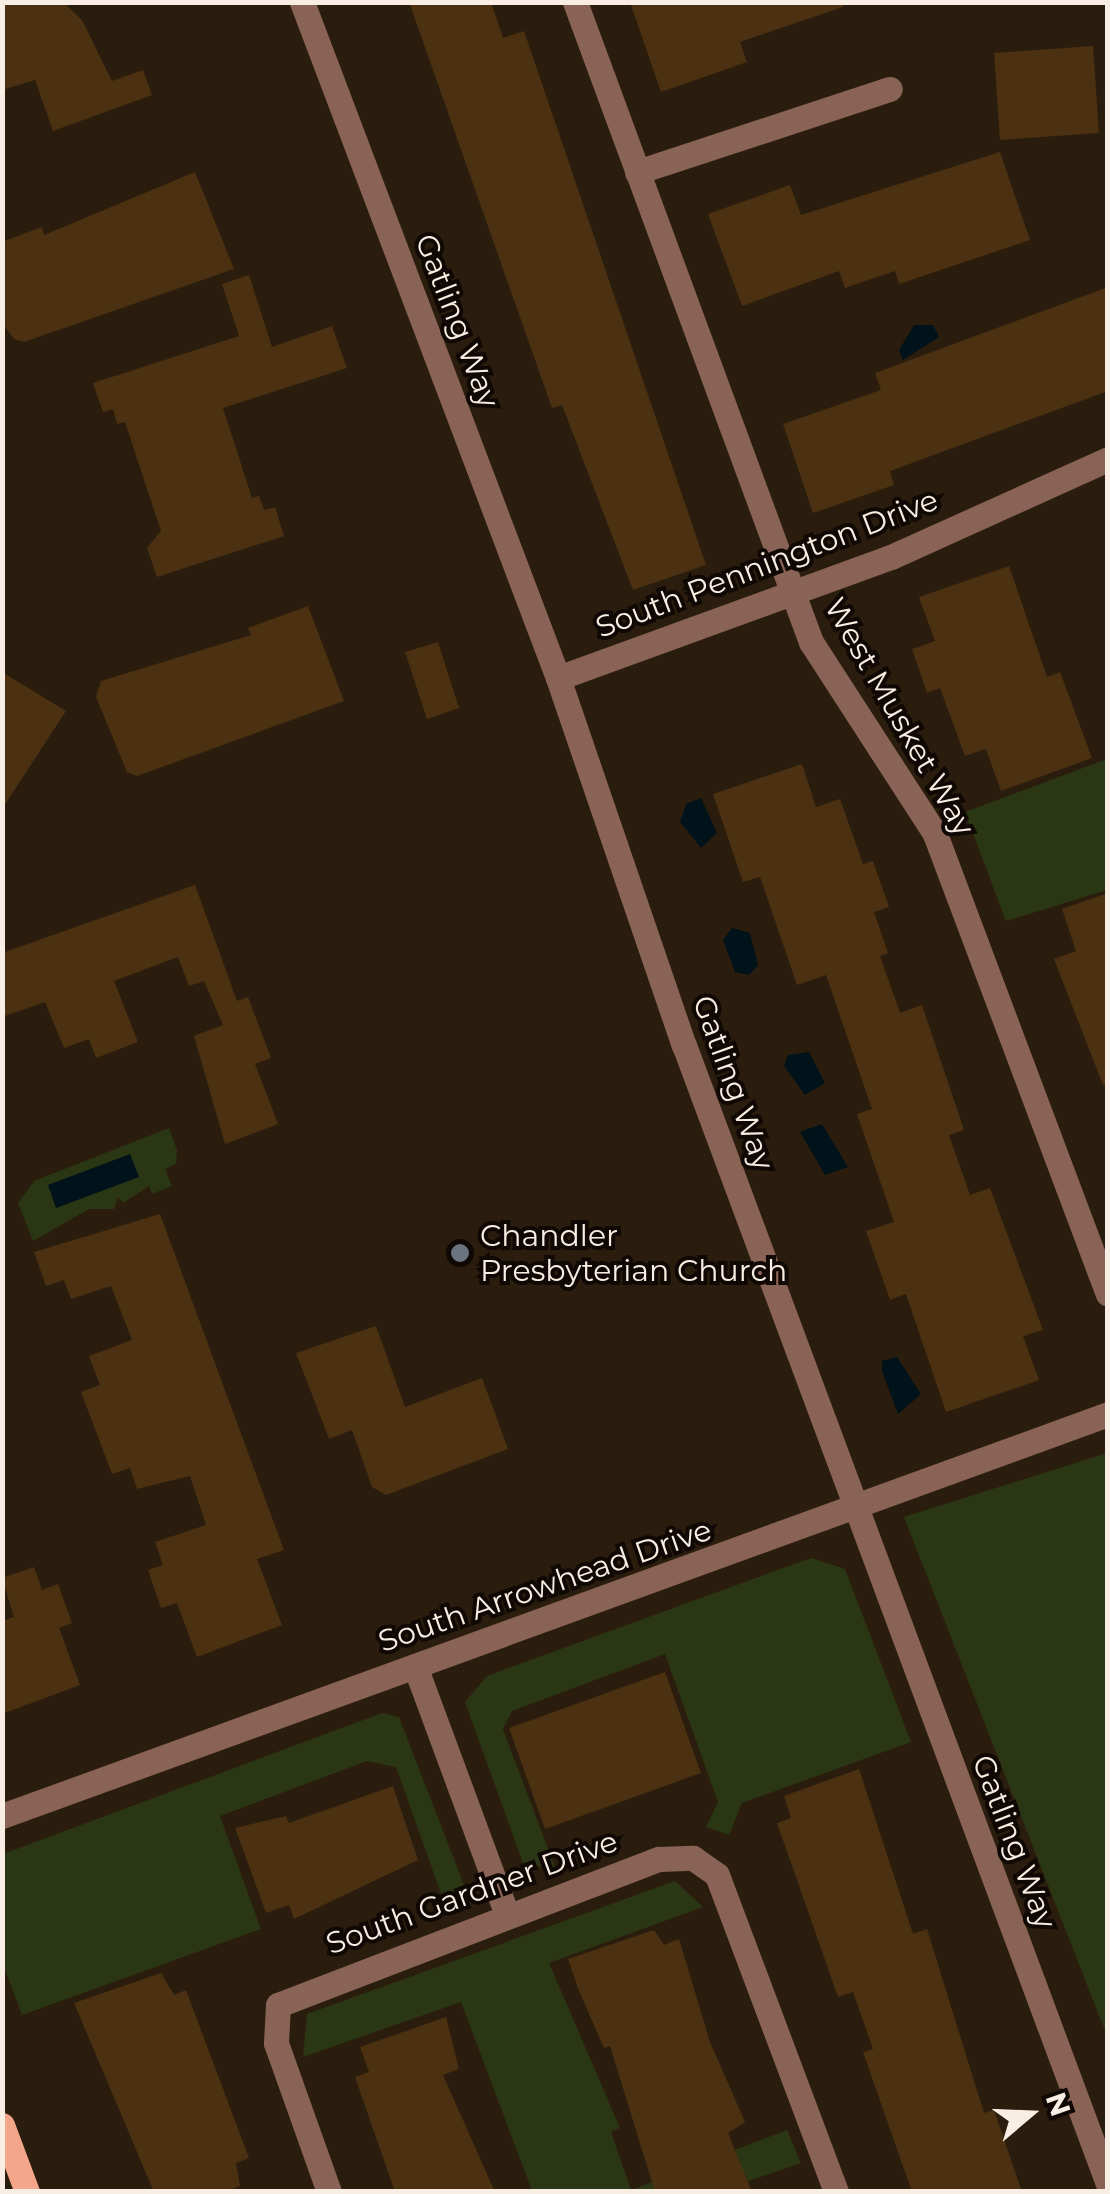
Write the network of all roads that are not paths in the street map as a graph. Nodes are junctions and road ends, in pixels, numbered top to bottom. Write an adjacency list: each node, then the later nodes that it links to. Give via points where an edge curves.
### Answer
1 (302, 2): 7 (street, Gatling Way)
2 (575, 2): 4 (street, West Musket Way)
3 (890, 89): 4 (street)
4 (637, 172): 6 (street, West Musket Way)
5 (1108, 459): 6 (street, South Pennington Drive, via 891,557)
6 (791, 590): 7 (street, South Pennington Drive); 8 (street, West Musket Way, via 811,642 935,834)
7 (558, 678): 10 (street, Gatling Way)
8 (1108, 1294)
9 (1108, 1414): 10 (street, South Arrowhead Drive)
10 (854, 1508): 11 (street, South Arrowhead Drive); 15 (street, Gatling Way)
11 (414, 1666): 12 (street, South Arrowhead Drive); 13 (street)
12 (2, 1816)
13 (507, 1915): 17 (street, South Gardner Drive, via 278,2005 276,2043); 18 (street, South Gardner Drive, via 658,1859 693,1858 717,1875)
14 (2, 2125): 16 (main road)
15 (1108, 2184)
16 (27, 2192)
17 (329, 2192)
18 (836, 2192)

